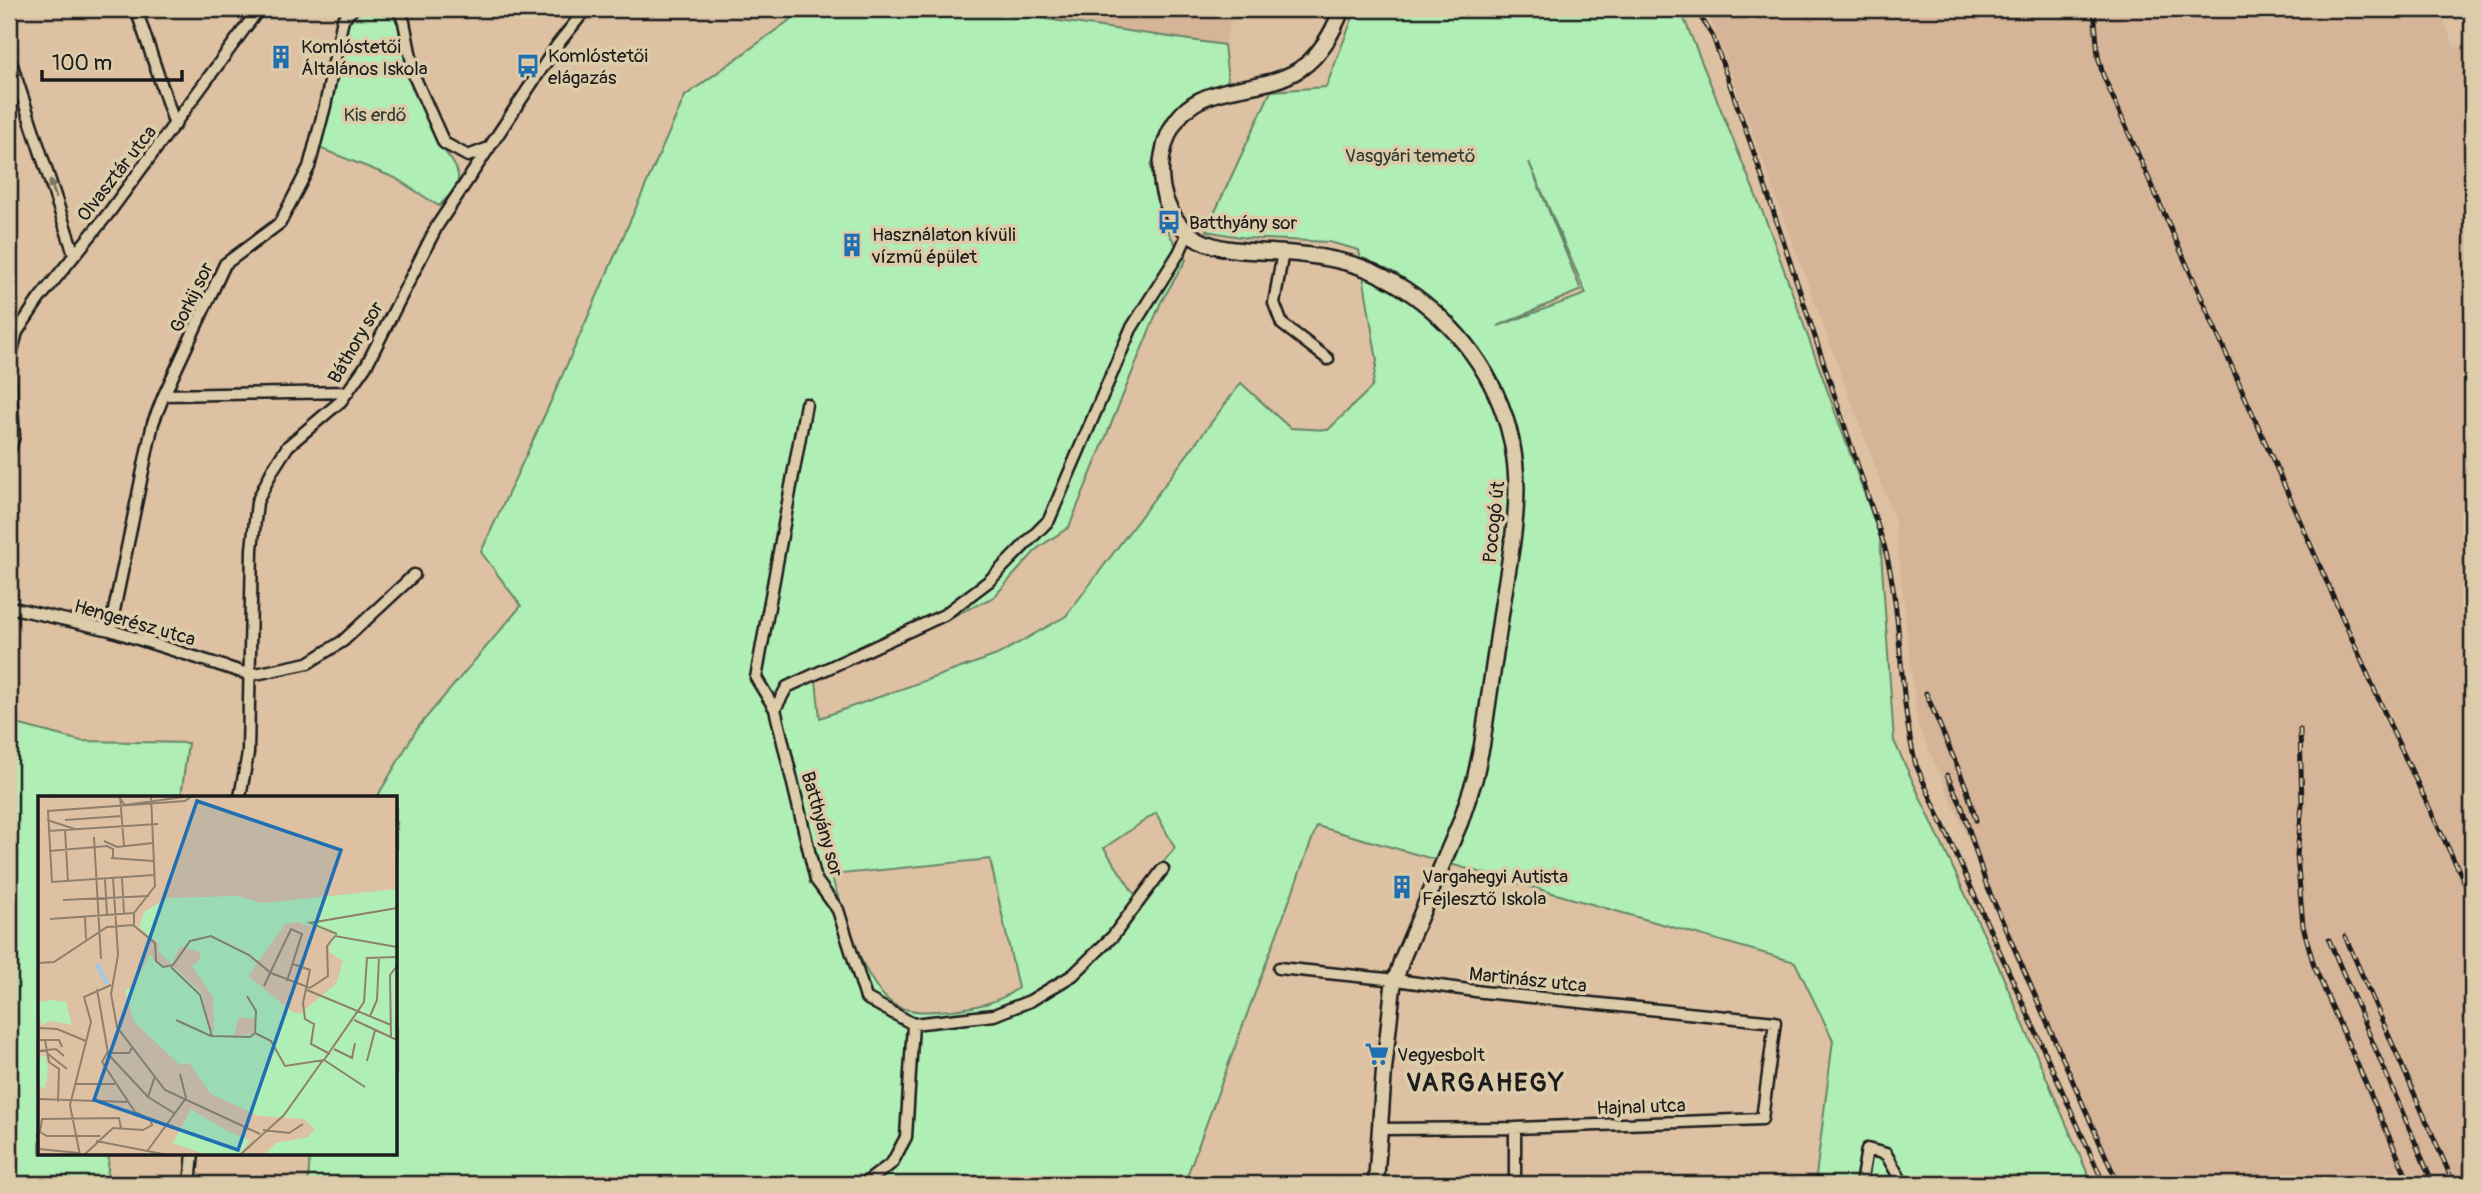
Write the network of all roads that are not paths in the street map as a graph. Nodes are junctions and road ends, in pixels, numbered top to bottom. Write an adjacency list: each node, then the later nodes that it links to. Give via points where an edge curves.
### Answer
1 (136, 9): 8 (street)
2 (259, 9): 8 (street, Olvasztár utca)
3 (353, 9): 16 (street, Gorkij sor, via 343,19 309,167 280,223 225,264)
4 (398, 9): 9 (street, via 415,78 444,143 468,156)
5 (586, 9): 9 (street, Báthory sor)
6 (1342, 9): 10 (main road, via 1319,52 1298,70 1201,99 1175,123 1166,141 1161,181 1171,212)
7 (9, 56): 12 (street, one-way to 7)
8 (175, 125): 12 (street, Olvasztár utca)
9 (489, 148): 15 (street, Báthory sor, via 436,226 367,364)
10 (1188, 233): 11 (main road, Pocogó út, via 1210,246); 23 (street, via 1131,329 1049,520 989,582 944,615 787,687)
11 (1283, 253): 13 (street, via 1274,303 1282,324); 27 (main road, Pocogó út, via 1319,256 1364,268 1432,310 1483,370 1513,447 1518,484 1516,522 1475,778)
12 (74, 254): 14 (street, Olvasztár utca, via 17,332)
13 (1328, 359)
14 (9, 363): 18 (street, Olvasztár utca, via 14,436)
15 (348, 392): 16 (street); 22 (street, Báthory sor, via 288,446 257,502 251,574)
16 (164, 395): 21 (street, Gorkij sor, via 153,422)
17 (806, 404): 23 (street, Batthyány sor, via 756,678)
18 (9, 452)
19 (414, 575): 22 (street, via 344,641 308,663)
20 (9, 607): 21 (street, Hengerész utca)
21 (110, 630): 22 (street, Hengerész utca)
22 (251, 675): 24 (street, Báthory sor, via 248,753)
23 (775, 709): 29 (street, Batthyány sor, via 816,880 838,910 866,998)
24 (240, 796)
25 (1163, 869): 29 (street, via 1113,936 1073,975 1030,1001 994,1015)
26 (1279, 968): 27 (street, Martinász utca)
27 (1396, 980): 28 (street, Martinász utca); 31 (main road, Pocogó út)
28 (1774, 1022): 30 (street, Hajnal utca, via 1762,1119)
29 (913, 1024): 34 (street, via 906,1137 892,1163)
30 (1514, 1128): 31 (street, Hajnal utca); 36 (street)
31 (1380, 1129): 35 (main road, Pocogó út)
32 (193, 1154): 33 (street)
33 (190, 1184)
34 (864, 1184)
35 (1376, 1184)
36 (1515, 1184)
37 (1861, 1184): 38 (street, via 1867,1149 1886,1154)
38 (1903, 1184)

